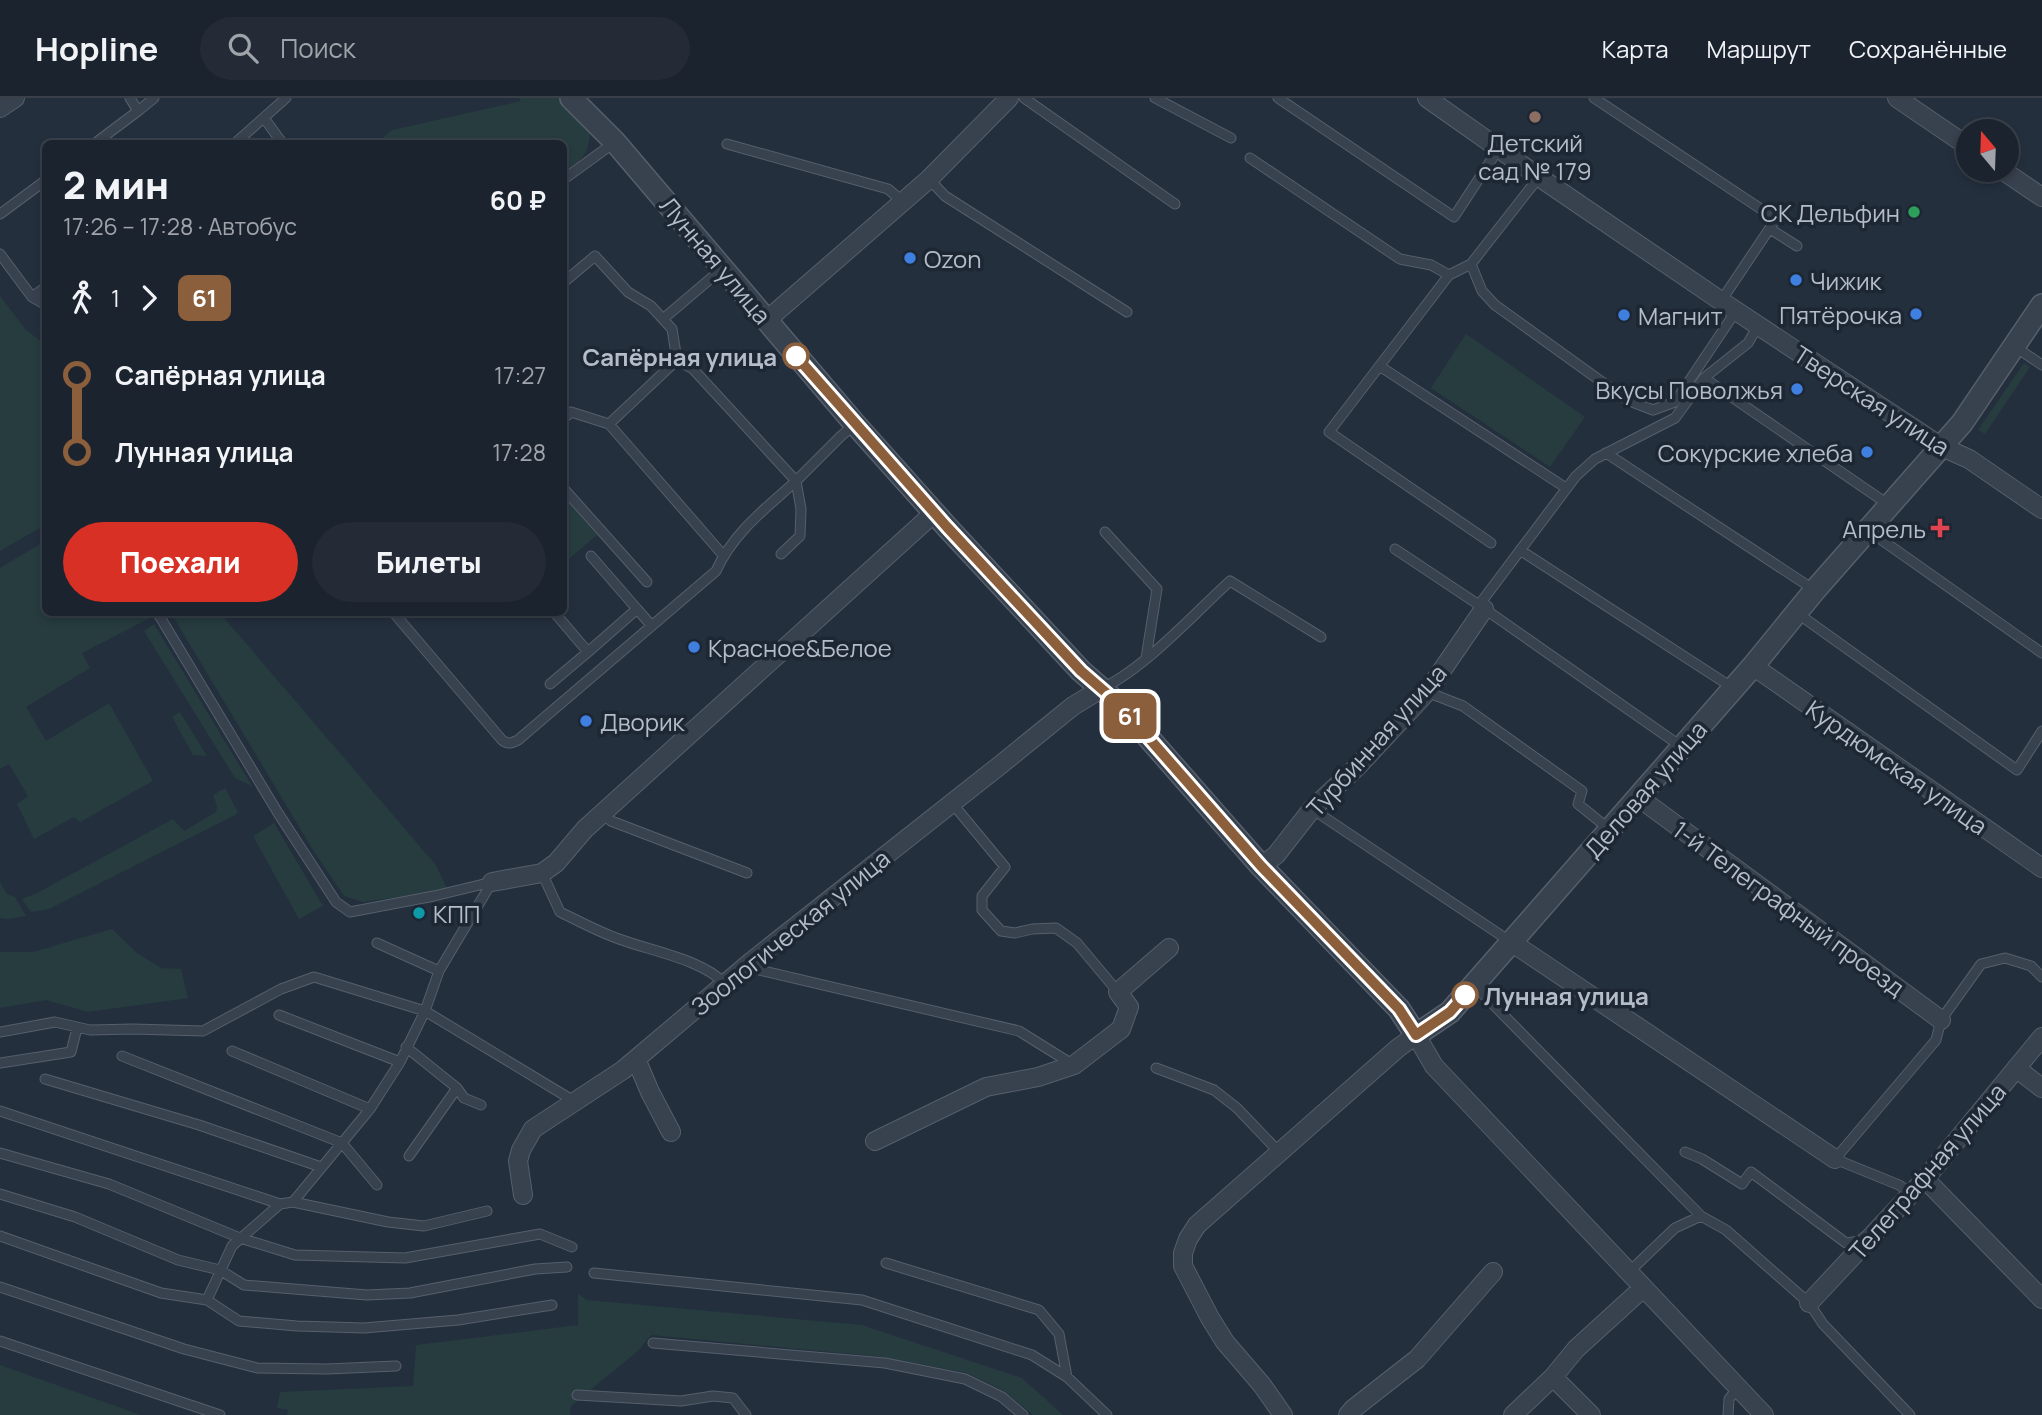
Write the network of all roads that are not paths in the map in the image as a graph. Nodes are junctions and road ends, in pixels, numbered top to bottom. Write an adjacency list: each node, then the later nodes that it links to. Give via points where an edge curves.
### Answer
1 (15, 98): 13 (street)
2 (130, 98): 14 (lane)
3 (154, 98): 14 (lane)
4 (286, 98): 15 (lane)
5 (571, 98): 21 (street, Лунная улица)
6 (1009, 98): 27 (street)
7 (1024, 98): 32 (lane)
8 (1155, 98): 16 (lane)
9 (1278, 98): 23 (lane, via 1454,217)
10 (1427, 98): 23 (street, Тверская улица)
11 (1594, 98): 34 (lane, via 1776,219)
12 (1897, 98): 17 (street)
13 (0, 108)
14 (138, 111): 18 (lane)
15 (264, 118): 19 (lane); 20 (lane)
16 (1230, 138)
17 (1956, 138)
18 (99, 140)
19 (239, 140)
20 (280, 140)
21 (615, 142): 25 (lane); 38 (street, Лунная улица)
22 (727, 144): 31 (lane, via 888,189)
23 (1499, 148): 26 (street, Тверская улица)
24 (1250, 158): 39 (lane, via 1400,260 1431,265)
25 (567, 177)
26 (1539, 177): 37 (lane); 45 (street, Тверская улица)
27 (929, 179): 31 (street); 46 (lane, via 945,195)
28 (2020, 182): 30 (street)
29 (42, 183): 33 (lane)
30 (2042, 197)
31 (903, 202): 48 (street)
32 (1175, 204)
33 (0, 214)
34 (1770, 229): 35 (lane); 45 (lane)
35 (1797, 246)
36 (0, 254): 42 (lane)
37 (1471, 264): 39 (lane); 45 (lane, via 1482,291 1495,305 1627,400 1653,410 1675,402)
38 (723, 268): 47 (lane); 48 (street, Лунная улица)
39 (1449, 275): 53 (lane)
40 (567, 279): 47 (lane, via 595,256 628,292)
41 (42, 290): 42 (lane)
42 (32, 297): 43 (lane)
43 (42, 303)
44 (2042, 305): 50 (street, Деловая улица)
45 (1728, 306): 49 (street, Тверская улица)
46 (1127, 312)
47 (663, 319): 51 (lane, via 672,329)
48 (767, 320): 57 (street, Лунная улица)
49 (1758, 326): 54 (lane, via 1748,343); 58 (street, Тверская улица, via 1859,388)
50 (2014, 346): 52 (lane); 58 (street, Деловая улица)
51 (677, 360): 56 (lane); 60 (lane, via 693,369)
52 (2042, 365)
53 (1381, 367): 61 (lane); 68 (lane, via 1329,432)
54 (1704, 378): 59 (lane, via 1675,418); 63 (lane)
55 (567, 415): 56 (lane, via 571,412)
56 (609, 424): 72 (lane)
57 (855, 424): 60 (lane); 65 (street, Лунная улица)
58 (1941, 447): 63 (street, Деловая улица); 64 (street, Тверская улица, via 1969,459)
59 (1606, 453): 61 (lane); 75 (lane)
60 (796, 481): 71 (lane, via 800,536); 72 (lane, via 742,530)
61 (1566, 488): 70 (lane)
62 (567, 492): 74 (lane)
63 (1889, 505): 66 (street, Деловая улица)
64 (2042, 509)
65 (934, 513): 90 (street, Лунная улица); 97 (street)
66 (1867, 530): 75 (street, Деловая улица); 85 (lane)
67 (1105, 532): 86 (lane, via 1157,589)
68 (1491, 544)
69 (1395, 549): 76 (lane)
70 (1520, 550): 76 (lane); 89 (lane)
71 (780, 554)
72 (723, 555): 82 (lane, via 716,571)
73 (591, 556): 77 (lane)
74 (647, 582)
75 (1815, 590): 78 (street, Деловая улица)
76 (1482, 607): 91 (street, Турбинная улица); 93 (lane)
77 (637, 609): 82 (lane); 84 (lane)
78 (1796, 612): 87 (street, Деловая улица); 92 (lane, via 2017,770)
79 (160, 616): 103 (lane, via 336,902 350,912)
80 (396, 616): 82 (lane, via 506,743 518,740)
81 (557, 616): 84 (lane)
82 (652, 626)
83 (1321, 637): 86 (lane, via 1230,581)
84 (588, 652): 88 (lane)
85 (2042, 653)
86 (1146, 658): 90 (lane)
87 (1753, 666): 89 (street, Деловая улица); 100 (street, Курдюмская улица)
88 (550, 684)
89 (1733, 688): 93 (street, Деловая улица)
90 (1101, 689): 95 (street, Зоологическая улица, via 1073,706); 99 (street, Лунная улица)
91 (1427, 692): 96 (street, Турбинная улица); 98 (lane, via 1463,706 1582,791 1578,804)
92 (2042, 732)
93 (1682, 747): 94 (street, Деловая улица)
94 (1638, 797): 98 (street, Деловая улица); 115 (street, 1-й Телеграфный проезд)
95 (952, 803): 107 (street, Зоологическая улица); 112 (lane, via 1005,867 982,896 982,910 1001,931 1056,928 1077,943)
96 (1312, 809): 99 (street, Турбинная улица, via 1276,855); 105 (lane)
97 (602, 814): 101 (street); 102 (lane)
98 (1609, 829): 105 (street, Деловая улица)
99 (1261, 866): 118 (street, Лунная улица, via 1399,1009)
100 (2042, 868)
101 (542, 873): 103 (street); 110 (lane, via 560,912 619,939 715,973)
102 (747, 873)
103 (492, 882): 108 (lane)
104 (377, 943): 108 (lane)
105 (1511, 943): 111 (street, Деловая улица); 143 (street)
106 (1169, 948): 112 (street)
107 (752, 961): 110 (street, Зоологическая улица); 126 (lane, via 759,970 1019,1031)
108 (439, 971): 113 (lane)
109 (2042, 977): 115 (lane, via 2031,965 2005,958 1981,964)
110 (724, 983): 123 (street, Зоологическая улица)
111 (1474, 985): 118 (street, Деловая улица, via 1450,1012); 153 (lane)
112 (1118, 992): 126 (street, via 1129,1007 1121,1029)
113 (425, 1011): 116 (lane, via 314,977 281,989 203,1031); 120 (lane); 132 (lane)
114 (279, 1016): 124 (lane)
115 (1941, 1020): 143 (lane, via 1936,1040)
116 (77, 1028): 117 (lane, via 55,1022); 125 (lane, via 71,1052)
117 (0, 1032)
118 (1416, 1035): 141 (street, Деловая улица); 162 (street, Лунная улица, via 1434,1066)
119 (2042, 1037): 128 (street, Телеграфная улица)
120 (406, 1047): 124 (lane); 130 (lane)
121 (232, 1051): 134 (lane)
122 (122, 1056): 138 (lane)
123 (636, 1059): 132 (street, Зоологическая улица); 136 (street)
124 (400, 1062): 134 (lane)
125 (0, 1063)
126 (1074, 1065): 137 (street, via 986,1087)
127 (1156, 1068): 141 (lane, via 1214,1090)
128 (2016, 1068): 131 (street); 145 (street, Телеграфная улица)
129 (45, 1079): 144 (lane)
130 (457, 1087): 133 (lane, via 464,1098); 142 (lane)
131 (2042, 1088)
132 (574, 1101): 149 (street, Зоологическая улица, via 533,1129 521,1150)
133 (481, 1105)
134 (370, 1109): 138 (lane)
135 (0, 1111): 151 (lane)
136 (671, 1132)
137 (875, 1141)
138 (342, 1143): 144 (lane); 146 (lane)
139 (1685, 1152): 154 (lane, via 1742,1184 1751,1172 1846,1243 1860,1241)
140 (0, 1153): 156 (lane, via 109,1184)
141 (1280, 1153): 181 (street, Деловая улица, via 1198,1225 1183,1253 1184,1266 1210,1318)
142 (408, 1156)
143 (1835, 1159): 147 (lane)
144 (321, 1167): 150 (lane)
145 (1924, 1179): 147 (street, Телеграфная улица); 167 (street)
146 (377, 1185)
147 (1911, 1193): 154 (street, Телеграфная улица)
148 (0, 1194): 160 (lane, via 75,1217 178,1260)
149 (523, 1195)
150 (293, 1202): 151 (lane); 152 (lane, via 424,1226)
151 (280, 1204): 156 (lane)
152 (486, 1210)
153 (1701, 1216): 162 (lane, via 1675,1228); 168 (lane, via 1726,1230)
154 (1890, 1216): 168 (street, Телеграфная улица)
155 (0, 1236): 166 (lane, via 161,1293)
156 (240, 1238): 157 (lane, via 295,1255 323,1256 405,1258 540,1234); 160 (lane)
157 (572, 1247)
158 (886, 1263): 173 (lane, via 1039,1310 1059,1334)
159 (567, 1267): 160 (lane, via 410,1293 367,1295 244,1285)
160 (220, 1269): 166 (lane)
161 (1493, 1272): 182 (street, via 1417,1359)
162 (1629, 1272): 165 (street, Лунная улица)
163 (594, 1273): 173 (lane, via 862,1300 1032,1355)
164 (0, 1287): 172 (lane, via 184,1349 257,1368)
165 (1643, 1288): 174 (street, via 1576,1349); 175 (street, Лунная улица)
166 (207, 1300): 169 (lane, via 239,1321 364,1328)
167 (2042, 1300)
168 (1809, 1303): 187 (lane, via 1823,1324)
169 (552, 1305)
170 (0, 1341): 177 (lane)
171 (653, 1343): 179 (lane, via 885,1363 965,1379 1002,1397)
172 (396, 1366)
173 (1067, 1377): 180 (lane)
174 (1553, 1377): 183 (street); 184 (street)
175 (1738, 1388): 185 (lane, via 1729,1399); 186 (street, Лунная улица)
176 (577, 1395): 178 (lane, via 681,1401 733,1398)
177 (220, 1415)
178 (746, 1415)
179 (1023, 1415)
180 (1107, 1415)
181 (1283, 1415)
182 (1349, 1415)
183 (1513, 1415)
184 (1591, 1415)
185 (1728, 1415)
186 (1764, 1415)
187 (1910, 1415)

